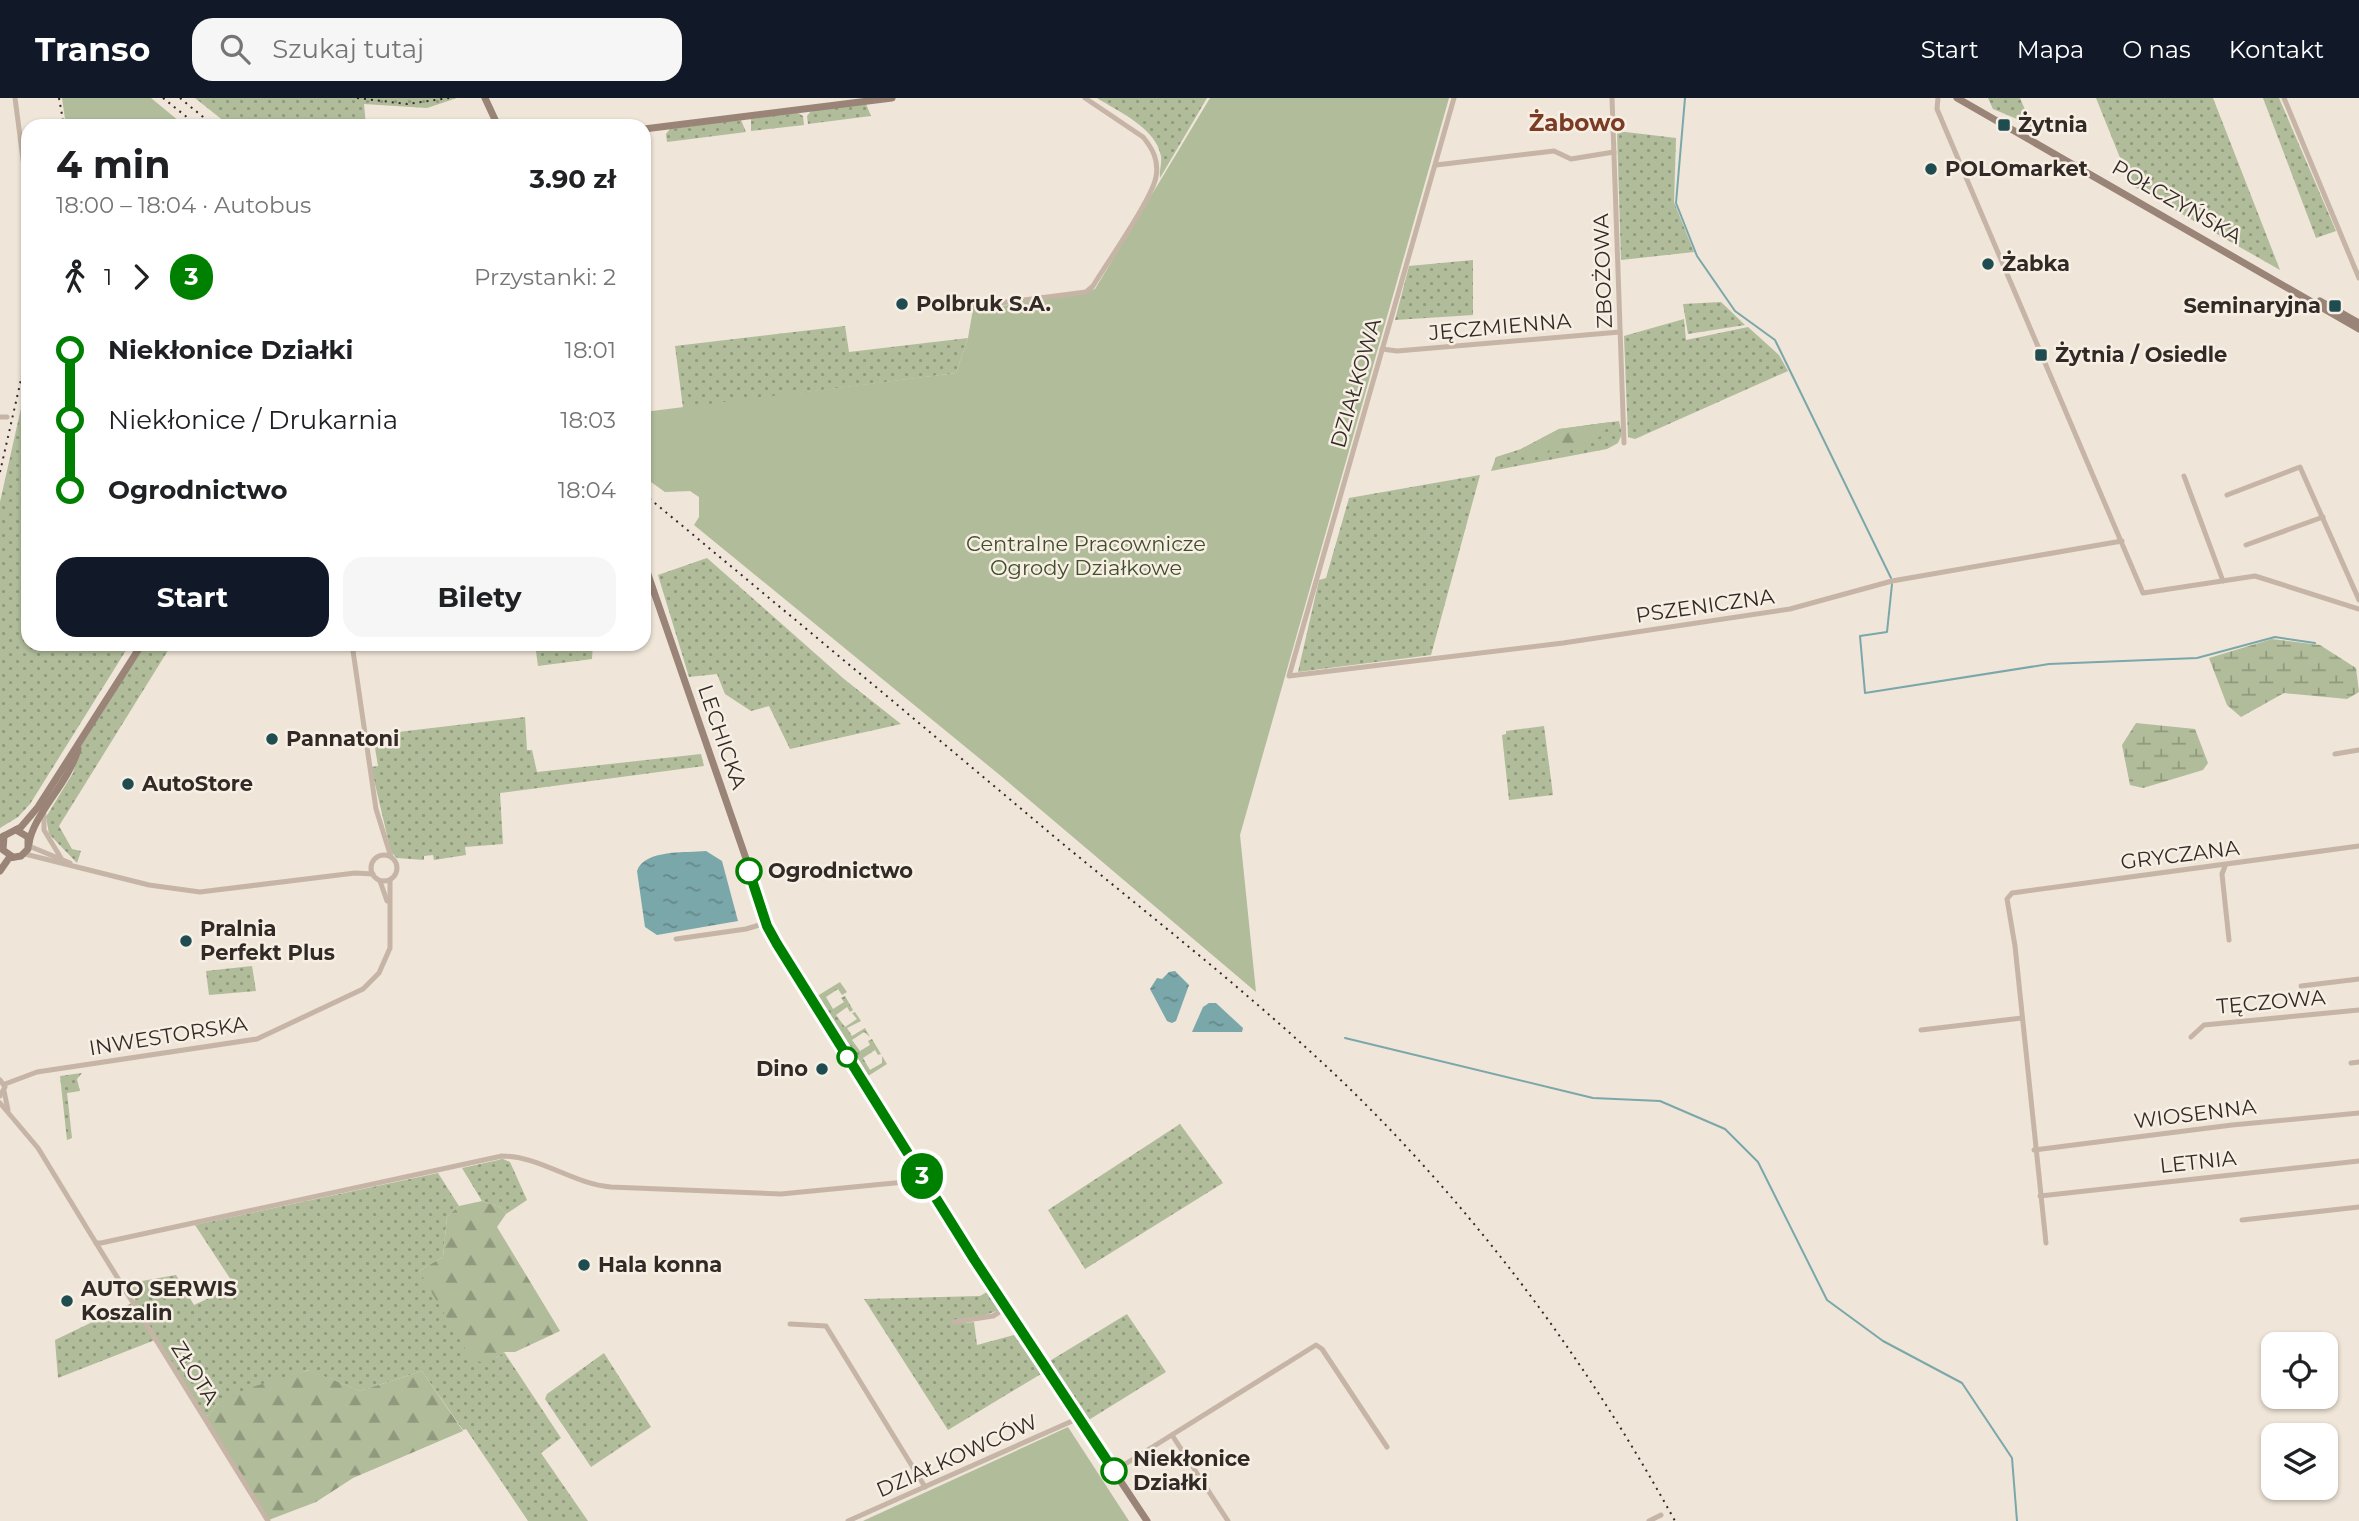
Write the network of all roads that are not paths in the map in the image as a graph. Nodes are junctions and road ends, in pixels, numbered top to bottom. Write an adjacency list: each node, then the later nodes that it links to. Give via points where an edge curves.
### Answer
1 (15, 98): 12 (street)
2 (892, 98): 11 (main road)
3 (1085, 98): 17 (street, via 1150,145 1157,164 1153,188 1086,292)
4 (1454, 98): 14 (street, DZIAŁKOWA)
5 (1612, 98): 13 (street, ZBOŻOWA)
6 (1938, 98): 26 (street, via 1937,109)
7 (1957, 98): 16 (main road, POŁCZYŃSKA)
8 (2284, 98): 15 (street)
9 (486, 99): 10 (main road)
10 (493, 119)
11 (651, 128)
12 (21, 144)
13 (1614, 152): 14 (street, via 1572,159 1554,151); 20 (street, ZBOŻOWA)
14 (1436, 165): 21 (street, DZIAŁKOWA)
15 (2359, 278)
16 (2306, 296): 18 (main road, POŁCZYŃSKA); 19 (main road, POŁCZYŃSKA)
17 (968, 307)
18 (2359, 323)
19 (2359, 329)
20 (1620, 332): 21 (street, JĘCZMIENNA); 22 (street, ZBOŻOWA)
21 (1382, 349): 34 (street, DZIAŁKOWA)
22 (1624, 443)
23 (2184, 476): 28 (street)
24 (2227, 495): 25 (street, via 2300,467)
25 (2323, 517): 27 (street); 30 (street)
26 (2122, 541): 28 (street, via 2143,593); 34 (street, PSZENICZNA, via 1892,581 1790,609 1563,643)
27 (2246, 545)
28 (2223, 581): 31 (street, via 2255,576)
29 (651, 584): 58 (main road, LECHICKA)
30 (2359, 600)
31 (2359, 609)
32 (138, 651): 35 (main road)
33 (353, 651): 41 (street)
34 (1289, 676)
35 (80, 741): 38 (main road, via 72,770); 39 (main road, via 38,807)
36 (2359, 750): 37 (street)
37 (2335, 754)
38 (44, 814): 43 (main road, via 32,830); 48 (street, via 44,831)
39 (16, 830): 40 (main road); 43 (main road, via 26,835)
40 (2, 837): 44 (main road)
41 (383, 838): 45 (street); 47 (street)
42 (2359, 846): 51 (street, GRYCZANA)
43 (28, 848): 46 (main road); 48 (street); 50 (street)
44 (1, 849): 46 (main road)
45 (381, 855): 47 (street); 49 (street)
46 (13, 857): 52 (main road)
47 (391, 857): 55 (street, via 398,868)
48 (61, 858): 50 (street)
49 (372, 865): 53 (street); 54 (street)
50 (76, 866): 53 (street, via 149,885 200,892)
51 (2225, 866): 60 (street); 64 (street, GRYCZANA, via 2011,893 2007,900)
52 (0, 871)
53 (355, 873): 54 (street)
54 (373, 874): 56 (street)
55 (390, 880): 56 (street); 57 (street, INWESTORSKA)
56 (380, 881): 57 (street, INWESTORSKA)
57 (390, 907): 69 (street, INWESTORSKA, via 390,948 372,982 269,1035 242,1043 37,1072)
58 (766, 923): 59 (street); 75 (main road, LECHICKA)
59 (676, 939)
60 (2229, 940)
61 (2359, 979): 62 (street)
62 (2301, 986)
63 (2359, 1010): 66 (street, TĘCZOWA, via 2204,1025)
64 (2022, 1018): 65 (street); 73 (street)
65 (1921, 1030)
66 (2191, 1037)
67 (2359, 1062): 68 (street)
68 (2351, 1063)
69 (2, 1088): 71 (street)
70 (0, 1103): 71 (street, ZŁOTA)
71 (8, 1113): 79 (street, ZŁOTA, via 38,1148)
72 (2359, 1113): 73 (street, WIOSENNA)
73 (2035, 1150): 76 (street)
74 (2359, 1161): 76 (street, LETNIA)
75 (922, 1177): 79 (street, via 781,1194 611,1187 586,1184 530,1161 502,1156); 81 (main road, LECHICKA)
76 (2040, 1196): 80 (street)
77 (2359, 1207): 78 (street)
78 (2242, 1220)
79 (96, 1242): 90 (street, ZŁOTA)
80 (2046, 1243)
81 (1006, 1308): 82 (street); 84 (main road, LECHICKA)
82 (954, 1322)
83 (790, 1324): 88 (street, via 826,1326)
84 (1079, 1418): 87 (main road, LECHICKA); 88 (street, DZIAŁKOWCÓW)
85 (1172, 1435): 86 (street, via 1316,1345); 87 (street); 93 (street)
86 (1387, 1447)
87 (1114, 1471): 92 (main road, LECHICKA)
88 (925, 1487): 91 (street, DZIAŁKOWCÓW)
89 (1661, 1515): 94 (street)
90 (268, 1521)
91 (848, 1521)
92 (1147, 1521)
93 (1228, 1521)
94 (1649, 1521)

